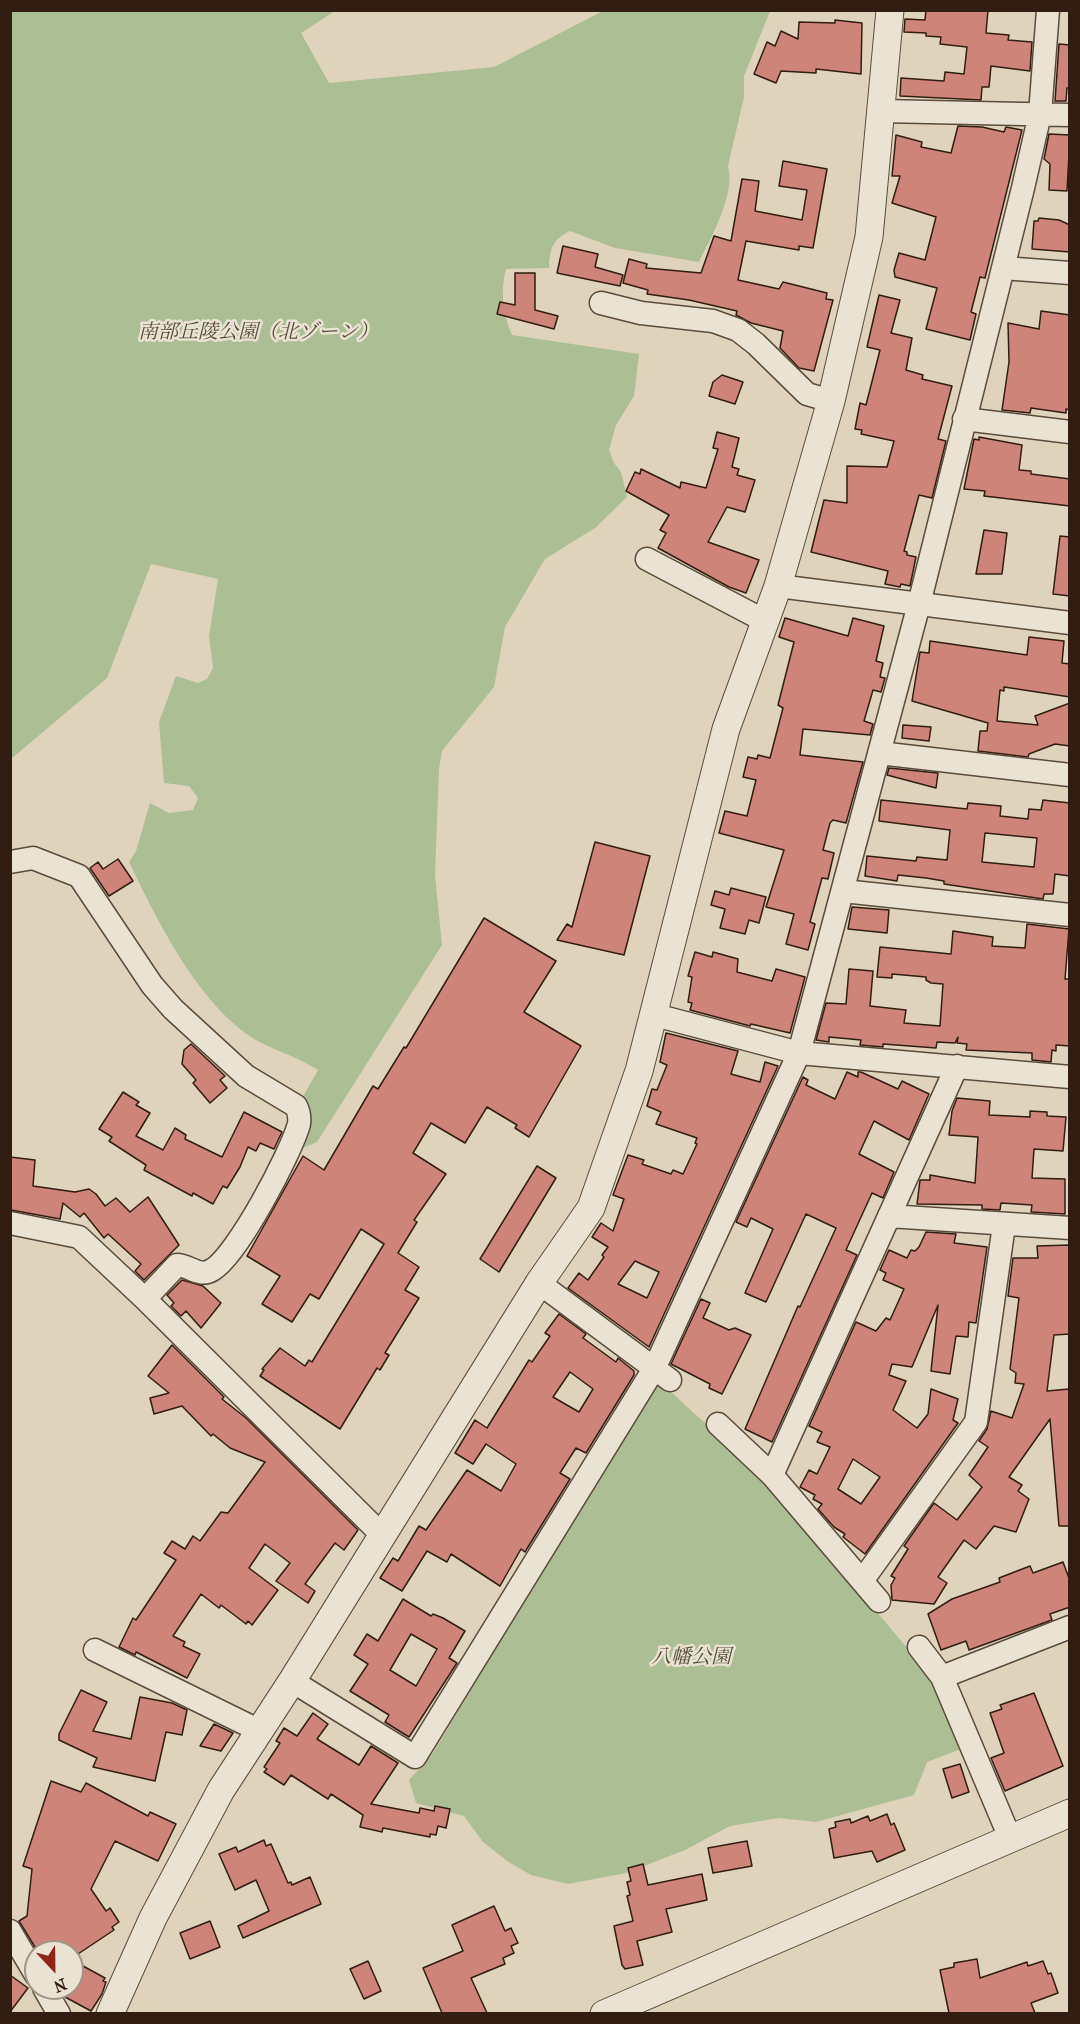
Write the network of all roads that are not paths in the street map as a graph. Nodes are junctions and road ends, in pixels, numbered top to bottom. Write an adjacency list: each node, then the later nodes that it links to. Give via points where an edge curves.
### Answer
1 (891, 10): 3 (street)
2 (1048, 10): 4 (street)
3 (880, 111): 4 (street); 9 (street, via 869,237)
4 (1041, 114): 5 (street); 6 (street)
5 (1070, 115)
6 (1003, 268): 7 (street); 10 (street)
7 (1070, 273)
8 (601, 303): 9 (street, via 642,313 713,321 738,330 807,394)
9 (831, 401): 13 (street)
10 (964, 419): 11 (street); 14 (street)
11 (1070, 432)
12 (647, 558): 15 (street)
13 (778, 586): 14 (street); 15 (street)
14 (919, 604): 16 (street); 17 (street)
15 (765, 621): 22 (street, via 726,729)
16 (1070, 623)
17 (879, 753): 18 (street); 20 (street)
18 (1070, 775)
19 (10, 862): 31 (street, via 33,858 79,876 152,985 173,1009 246,1076 296,1106 299,1112 296,1133 266,1195 230,1253 204,1273 177,1265)
20 (843, 891): 21 (street); 23 (street)
21 (1070, 915)
22 (655, 1015): 23 (street); 30 (street, via 591,1208)
23 (799, 1053): 24 (street); 32 (street)
24 (957, 1066): 25 (street); 26 (street)
25 (1070, 1077)
26 (889, 1216): 28 (street); 34 (street)
27 (10, 1223): 31 (street, via 79,1237)
28 (1004, 1225): 29 (street); 36 (street, via 976,1422)
29 (1070, 1228)
30 (539, 1283): 32 (street); 35 (street)
31 (146, 1299): 35 (street)
32 (663, 1374): 42 (street, via 415,1757)
33 (718, 1424): 34 (street)
34 (772, 1475): 36 (street)
35 (383, 1536): 42 (street)
36 (862, 1581): 37 (street)
37 (879, 1601)
38 (1070, 1627): 41 (street)
39 (919, 1647): 41 (street)
40 (96, 1650): 43 (street)
41 (942, 1677): 45 (street)
42 (292, 1681): 43 (street)
43 (260, 1731): 50 (street, via 221,1790)
44 (1070, 1813): 45 (street)
45 (1010, 1838): 51 (street)
46 (10, 1931): 47 (street)
47 (24, 1955)
48 (51, 2000): 49 (street)
49 (59, 2013)
50 (110, 2013)
51 (604, 2013)

